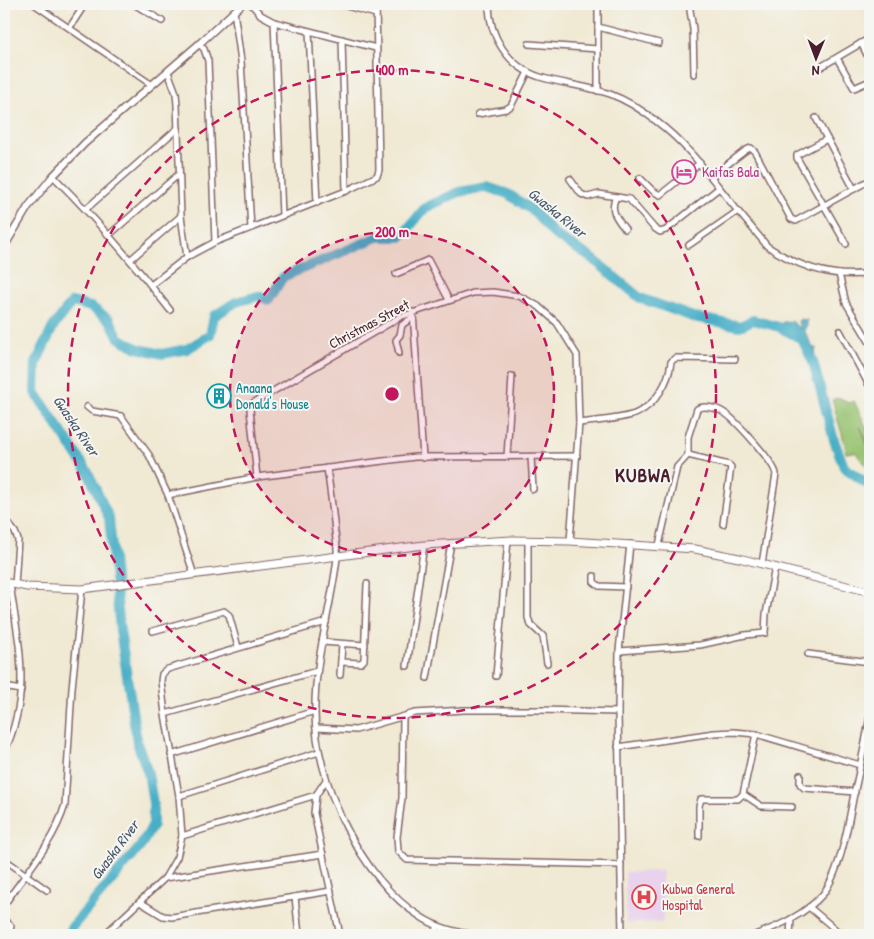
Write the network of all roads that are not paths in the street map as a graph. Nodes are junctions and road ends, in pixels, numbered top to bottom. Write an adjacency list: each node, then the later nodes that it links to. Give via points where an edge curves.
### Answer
1 (34, 4): 16 (street)
2 (85, 4): 16 (street)
3 (134, 4): 13 (street)
4 (242, 4): 11 (street)
5 (251, 4): 14 (street)
6 (340, 4): 12 (street)
7 (376, 4): 12 (street)
8 (489, 4): 30 (street, via 499,44)
9 (598, 4): 15 (street)
10 (689, 4): 31 (street)
11 (234, 11): 22 (street); 56 (street, via 240,55)
12 (376, 14): 24 (street)
13 (162, 21)
14 (274, 22): 17 (street); 55 (street)
15 (598, 27): 20 (street); 25 (street)
16 (70, 28): 33 (street)
17 (309, 31): 19 (street); 50 (street)
18 (870, 38): 21 (street)
19 (342, 39): 24 (street); 48 (street)
20 (660, 43)
21 (861, 43): 26 (street); 27 (street)
22 (199, 44): 29 (street); 59 (street, via 208,61)
23 (529, 44): 25 (street)
24 (376, 48): 48 (street, via 379,173)
25 (598, 49): 34 (street)
26 (837, 58): 28 (street); 32 (street, via 854,88)
27 (870, 61)
28 (819, 68)
29 (168, 72): 33 (street); 37 (street, via 176,93)
30 (528, 72): 34 (street); 35 (street, via 511,106)
31 (694, 74)
32 (870, 81)
33 (152, 85): 41 (street, via 85,143)
34 (598, 91): 39 (street, via 620,98 655,120)
35 (478, 114)
36 (816, 118): 38 (street)
37 (178, 128): 40 (street); 52 (street)
38 (827, 139): 47 (street); 51 (street, via 797,156)
39 (700, 163): 42 (street, via 660,195); 43 (street)
40 (179, 174): 54 (street); 58 (street)
41 (53, 176): 52 (street); 62 (street, via 28,207)
42 (640, 178)
43 (711, 178): 46 (street); 51 (street, via 751,148 790,220 796,221)
44 (570, 179): 49 (street, via 581,194 588,197 599,194)
45 (870, 180): 47 (street)
46 (719, 188): 49 (street, via 660,232 629,198); 53 (street)
47 (854, 189): 51 (street)
48 (346, 191): 50 (street)
49 (616, 197): 57 (street, via 613,210)
50 (316, 203): 55 (street)
51 (824, 206): 60 (street)
52 (86, 209): 58 (street)
53 (738, 211): 61 (street); 67 (street, via 767,246 781,255 812,268)
54 (181, 216): 63 (street); 64 (street)
55 (282, 216): 56 (street)
56 (251, 228): 59 (street)
57 (625, 229)
58 (109, 235): 64 (street)
59 (215, 242): 63 (street)
60 (846, 244)
61 (689, 245)
62 (4, 248)
63 (187, 257): 68 (street)
64 (130, 260): 68 (street)
65 (870, 273): 67 (street)
66 (396, 274): 69 (street, via 428,260)
67 (839, 274): 74 (street, via 846,304)
68 (151, 285): 70 (street)
69 (449, 300): 71 (street, Christmas Street); 81 (street, Christmas Street, via 483,292 508,293 529,300 546,313 562,330 577,355)
70 (170, 310)
71 (413, 314): 76 (street, via 402,325 396,340); 86 (street); 88 (street, Christmas Street, via 387,324 253,403 250,410)
72 (870, 329): 74 (street)
73 (840, 331): 79 (street)
74 (864, 333): 75 (street)
75 (870, 343)
76 (399, 353)
77 (735, 359): 81 (street, via 676,358 672,360 661,390 644,408 631,415)
78 (512, 376): 84 (street)
79 (870, 387)
80 (87, 406): 90 (street, via 92,411 121,416 148,455)
81 (579, 423): 83 (street, Christmas Street)
82 (688, 455): 92 (street, via 732,467); 99 (street, via 677,467); 101 (street, via 688,438 697,409 703,406 726,413 766,454 776,474)
83 (577, 456): 85 (street); 95 (street, Christmas Street)
84 (507, 457): 85 (street); 86 (street)
85 (531, 457): 89 (street)
86 (423, 458): 87 (street)
87 (327, 468): 88 (street); 100 (street)
88 (257, 477): 90 (street)
89 (533, 489)
90 (168, 495): 103 (street)
91 (4, 518): 105 (street, via 18,540)
92 (723, 524)
93 (508, 540): 94 (main road); 96 (main road); 124 (street)
94 (528, 540): 95 (main road); 119 (street, via 528,618 543,636)
95 (570, 540): 97 (main road)
96 (451, 543): 98 (main road); 125 (street)
97 (630, 544): 99 (main road); 107 (street)
98 (424, 545): 100 (main road); 121 (street)
99 (659, 545): 101 (main road, via 695,549)
100 (337, 556): 103 (main road); 110 (street)
101 (762, 564): 102 (main road)
102 (775, 567): 109 (main road); 116 (street, via 766,631 762,634 700,645)
103 (194, 576): 108 (main road)
104 (594, 576): 107 (street, via 594,582 599,586)
105 (10, 583): 108 (main road, via 45,589); 127 (street, via 21,658)
106 (367, 584): 114 (street)
107 (626, 587): 116 (street)
108 (82, 589): 153 (street, via 64,805 60,823)
109 (870, 592)
110 (326, 622): 112 (street); 115 (street)
111 (154, 631): 115 (street, via 224,611 229,616)
112 (322, 642): 113 (street); 122 (street)
113 (342, 644): 114 (street); 118 (street)
114 (365, 645): 118 (street, via 361,663)
115 (238, 647): 130 (street, via 164,671 161,681)
116 (619, 651): 129 (street)
117 (808, 654): 120 (street)
118 (341, 662): 123 (street)
119 (547, 662)
120 (870, 662)
121 (407, 666)
122 (317, 671): 128 (street); 130 (street)
123 (340, 675)
124 (496, 676)
125 (427, 678)
126 (4, 687): 127 (street)
127 (21, 690): 138 (street, via 16,719)
128 (315, 711): 133 (street); 139 (street)
129 (618, 712): 132 (street, via 464,710 415,713); 135 (street)
130 (165, 714): 139 (street)
131 (870, 716): 136 (street)
132 (403, 717): 133 (street, via 356,730); 152 (street, via 402,798 397,837 398,851 407,860)
133 (316, 728): 137 (street)
134 (756, 734): 135 (street, via 714,733); 140 (street); 144 (street)
135 (618, 746): 152 (street)
136 (867, 746): 140 (street)
137 (319, 752): 142 (street); 146 (street)
138 (4, 753)
139 (171, 755): 146 (street)
140 (860, 765): 143 (street)
141 (800, 775): 143 (street, via 800,784 804,788)
142 (326, 780): 145 (street); 163 (street, via 345,823 370,866 404,905)
143 (855, 792): 160 (street, via 831,879 822,895)
144 (743, 794): 147 (street, via 761,806); 149 (street, via 738,799 701,799)
145 (316, 795): 148 (street); 150 (street, via 314,813)
146 (180, 796): 148 (street)
147 (792, 807)
148 (182, 836): 154 (street, via 177,857)
149 (699, 836)
150 (323, 854): 154 (street); 156 (street)
151 (4, 859): 153 (street)
152 (620, 865): 170 (street)
153 (25, 874): 155 (street); 159 (street)
154 (165, 878): 158 (street)
155 (47, 890)
156 (331, 891): 157 (street); 167 (street)
157 (295, 897): 158 (street, via 172,917 163,916); 166 (street)
158 (140, 902): 165 (street)
159 (4, 905)
160 (809, 907): 161 (street); 173 (street)
161 (790, 919): 171 (street); 172 (street)
162 (4, 920): 164 (street, via 11,926)
163 (438, 926): 168 (street); 169 (street)
164 (9, 935)
165 (106, 935)
166 (299, 935)
167 (340, 935)
168 (434, 935)
169 (478, 935)
170 (622, 935)
171 (755, 935)
172 (790, 935)
173 (842, 935)

